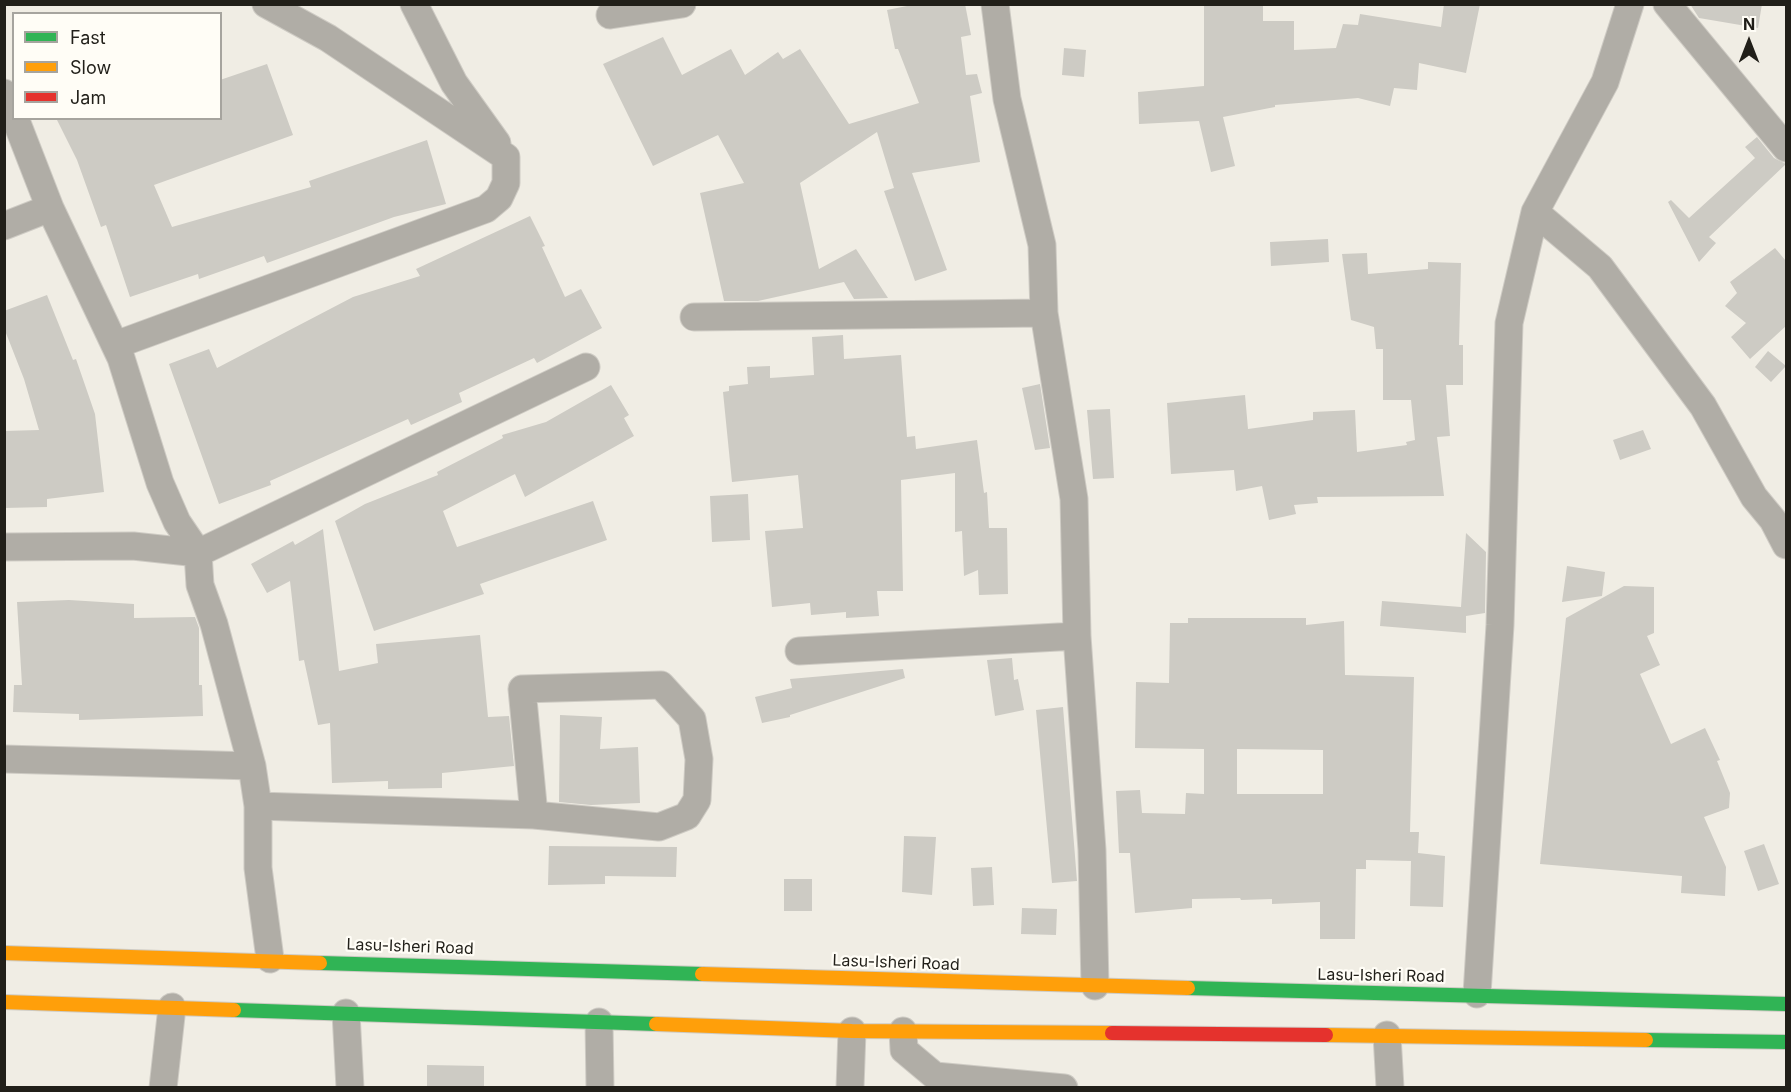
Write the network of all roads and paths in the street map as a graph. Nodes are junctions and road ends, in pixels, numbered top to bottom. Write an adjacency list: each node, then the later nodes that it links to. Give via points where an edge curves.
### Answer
1 (266, 4): 12 (street, via 328,38)
2 (414, 4): 12 (street, via 454,83)
3 (681, 4): 7 (street)
4 (995, 4): 16 (street, via 1007,99 1042,245)
5 (1630, 4): 14 (street, via 1605,82)
6 (1667, 4): 11 (street)
7 (610, 15)
8 (4, 93): 9 (street)
9 (12, 112)
10 (15, 120): 13 (street)
11 (1786, 148)
12 (506, 157): 18 (street, via 506,183 499,198 486,209)
13 (50, 208): 15 (street); 18 (street)
14 (1535, 212): 20 (street, via 1600,267 1703,406); 32 (street, via 1509,323 1500,625)
15 (4, 226)
16 (1044, 313): 17 (street); 23 (street, via 1074,499)
17 (694, 317)
18 (116, 347): 22 (street, via 160,483 177,522)
19 (586, 367): 22 (street)
20 (1786, 545)
21 (4, 547): 22 (street, via 133,546)
22 (198, 553): 26 (street, via 200,585)
23 (1077, 636): 24 (street); 31 (street, via 1092,850)
24 (799, 651)
25 (4, 759): 26 (street)
26 (252, 766): 27 (street)
27 (258, 806): 28 (street); 30 (street, via 258,868)
28 (534, 814): 28 (street, via 522,689 661,685 692,719 699,769 697,800 687,816 659,827)
29 (4, 952): 30 (main road, Lasu-Isheri Road)
30 (270, 959): 31 (main road, Lasu-Isheri Road)
31 (1095, 986): 32 (main road, Lasu-Isheri Road)
32 (1477, 994): 34 (main road, Lasu-Isheri Road)
33 (4, 1002): 35 (main road)
34 (1786, 1004)
35 (172, 1007): 36 (main road); 42 (street)
36 (346, 1013): 37 (main road); 43 (street)
37 (598, 1022): 38 (main road); 44 (street)
38 (852, 1030): 39 (main road); 45 (street)
39 (903, 1031): 40 (main road); 46 (street, via 904,1050 935,1076)
40 (1387, 1035): 41 (main road); 47 (street)
41 (1786, 1042)
42 (163, 1088)
43 (350, 1088)
44 (600, 1088)
45 (850, 1088)
46 (1064, 1088)
47 (1390, 1088)

